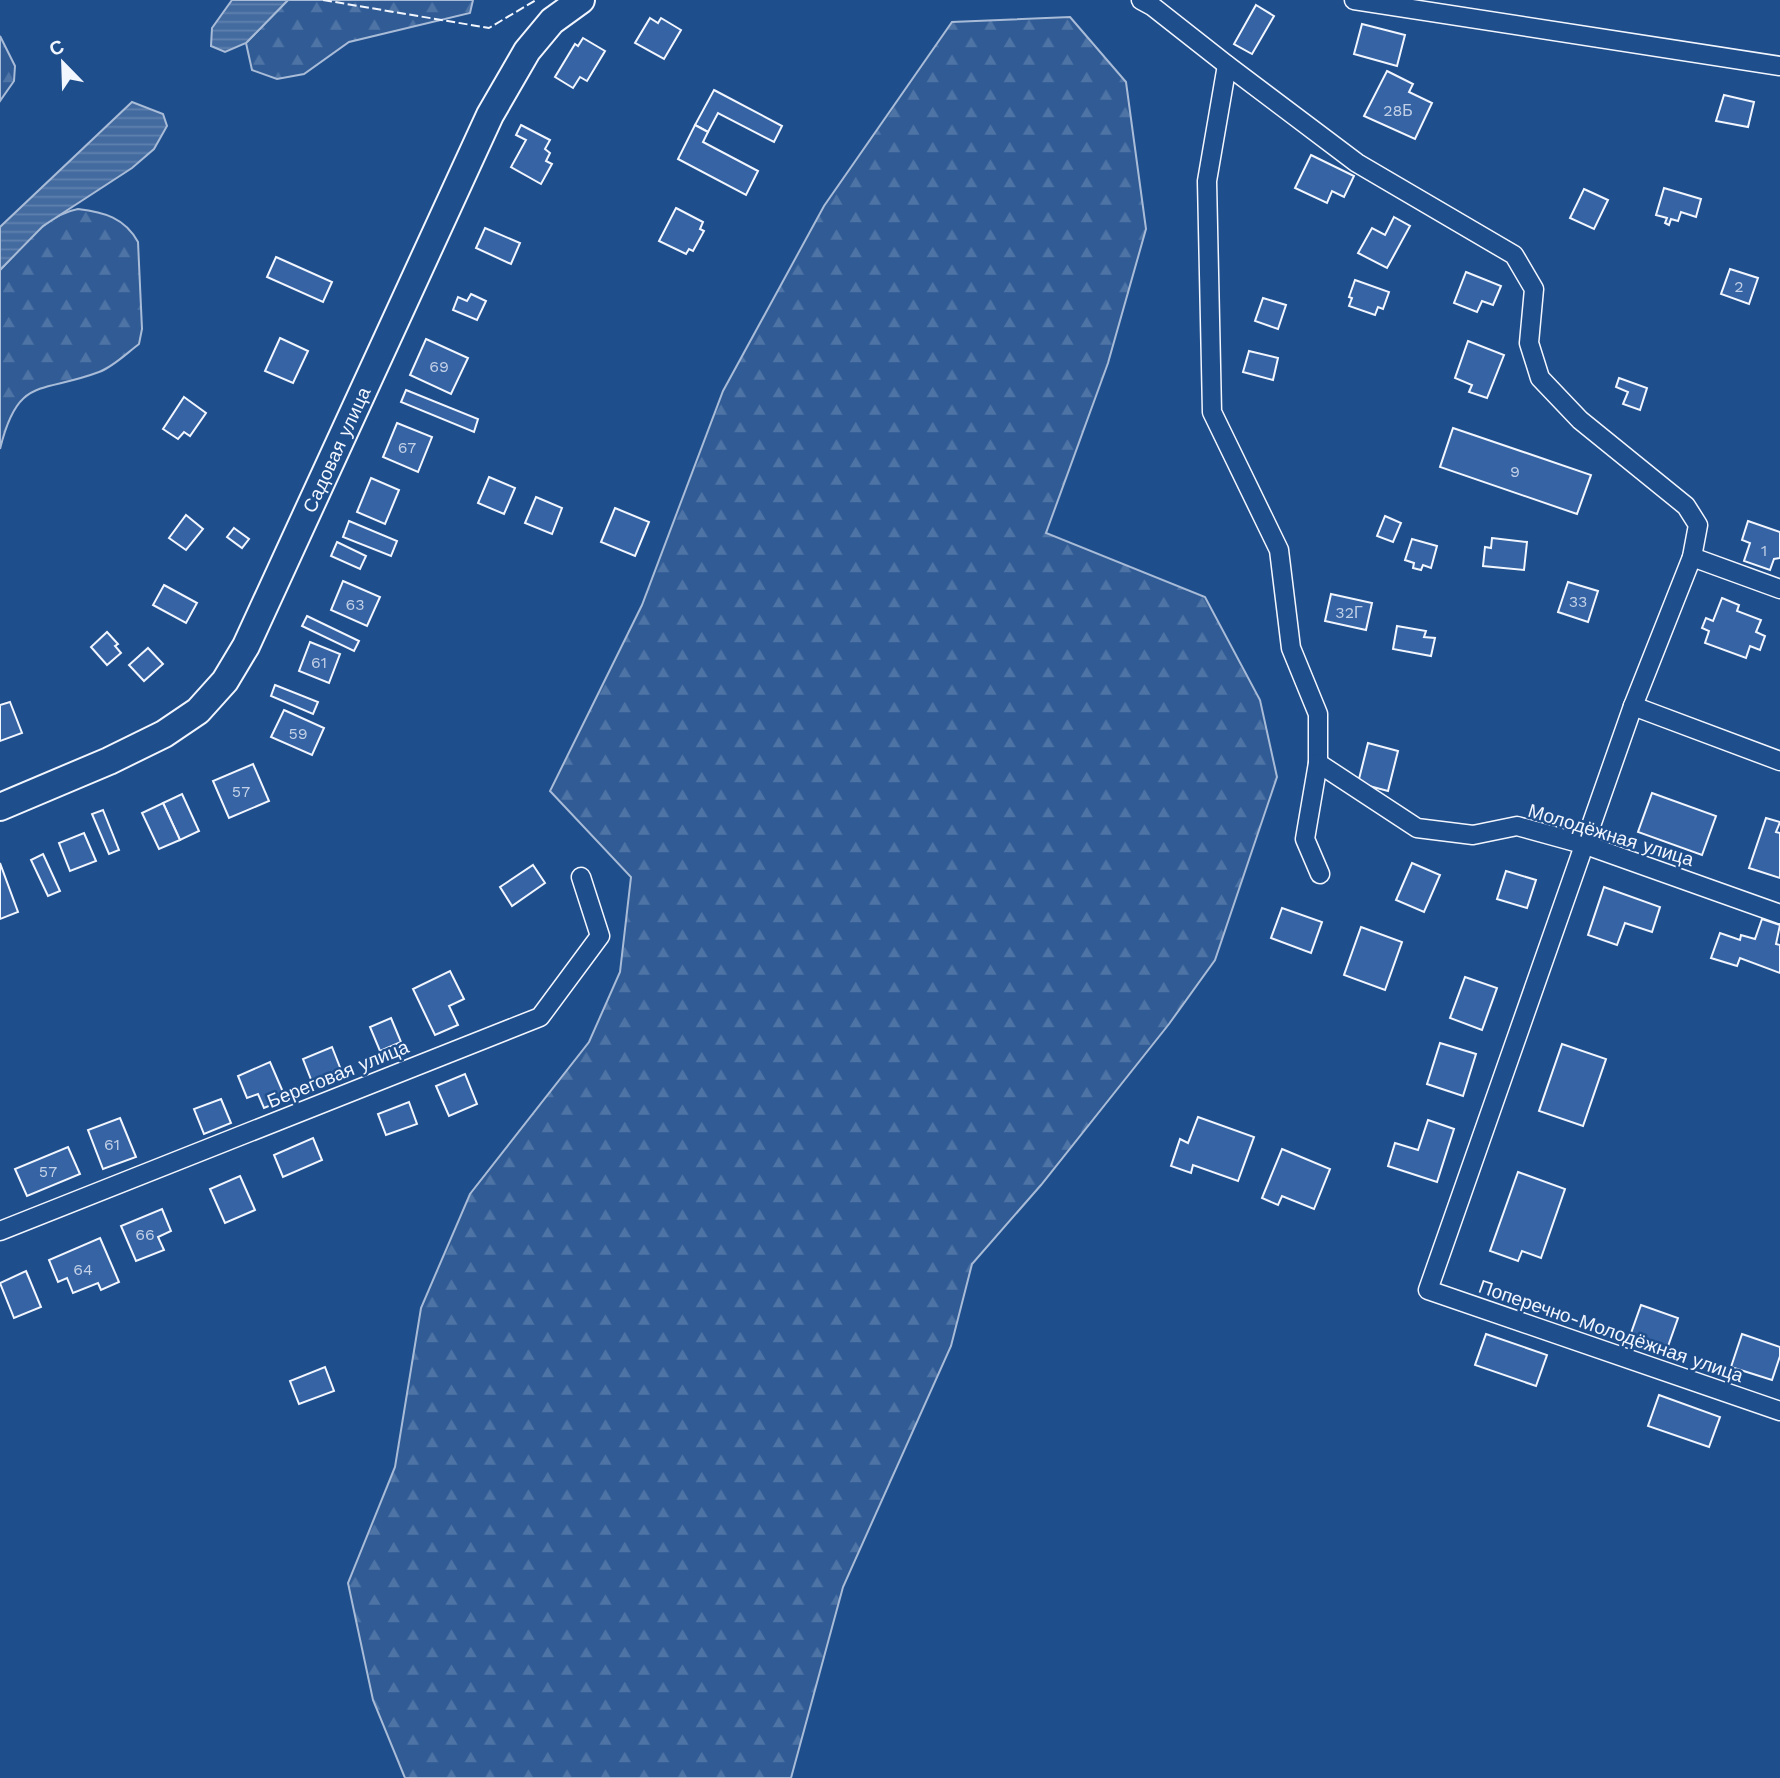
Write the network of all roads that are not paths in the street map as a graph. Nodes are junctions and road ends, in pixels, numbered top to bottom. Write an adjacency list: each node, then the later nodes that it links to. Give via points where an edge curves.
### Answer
1 (581, 0): 11 (street, Садовая улица, via 552,21 527,51 490,116 246,646 225,681 198,711 164,734)
2 (1141, 0): 4 (street)
3 (1354, 0): 5 (street)
4 (1227, 65): 6 (street, via 1357,163 1514,255 1534,289 1529,342 1540,379 1580,420 1686,506 1698,525); 10 (street, via 1207,181 1212,412 1279,550 1291,648 1318,714)
5 (1780, 66)
6 (1692, 557): 7 (street); 8 (street)
7 (1780, 590)
8 (1633, 706): 9 (street); 12 (street)
9 (1780, 761)
10 (1318, 763): 12 (street, Молодёжная улица, via 1416,828 1473,835 1517,825); 13 (street, via 1305,839)
11 (0, 807)
12 (1586, 845): 15 (street, Молодёжная улица); 17 (street, Поперечно-Молодёжная улица, via 1428,1290)
13 (1320, 874)
14 (582, 877): 16 (street, Береговая улица, via 600,936 540,1017)
15 (1780, 914)
16 (0, 1231)
17 (1780, 1411)

